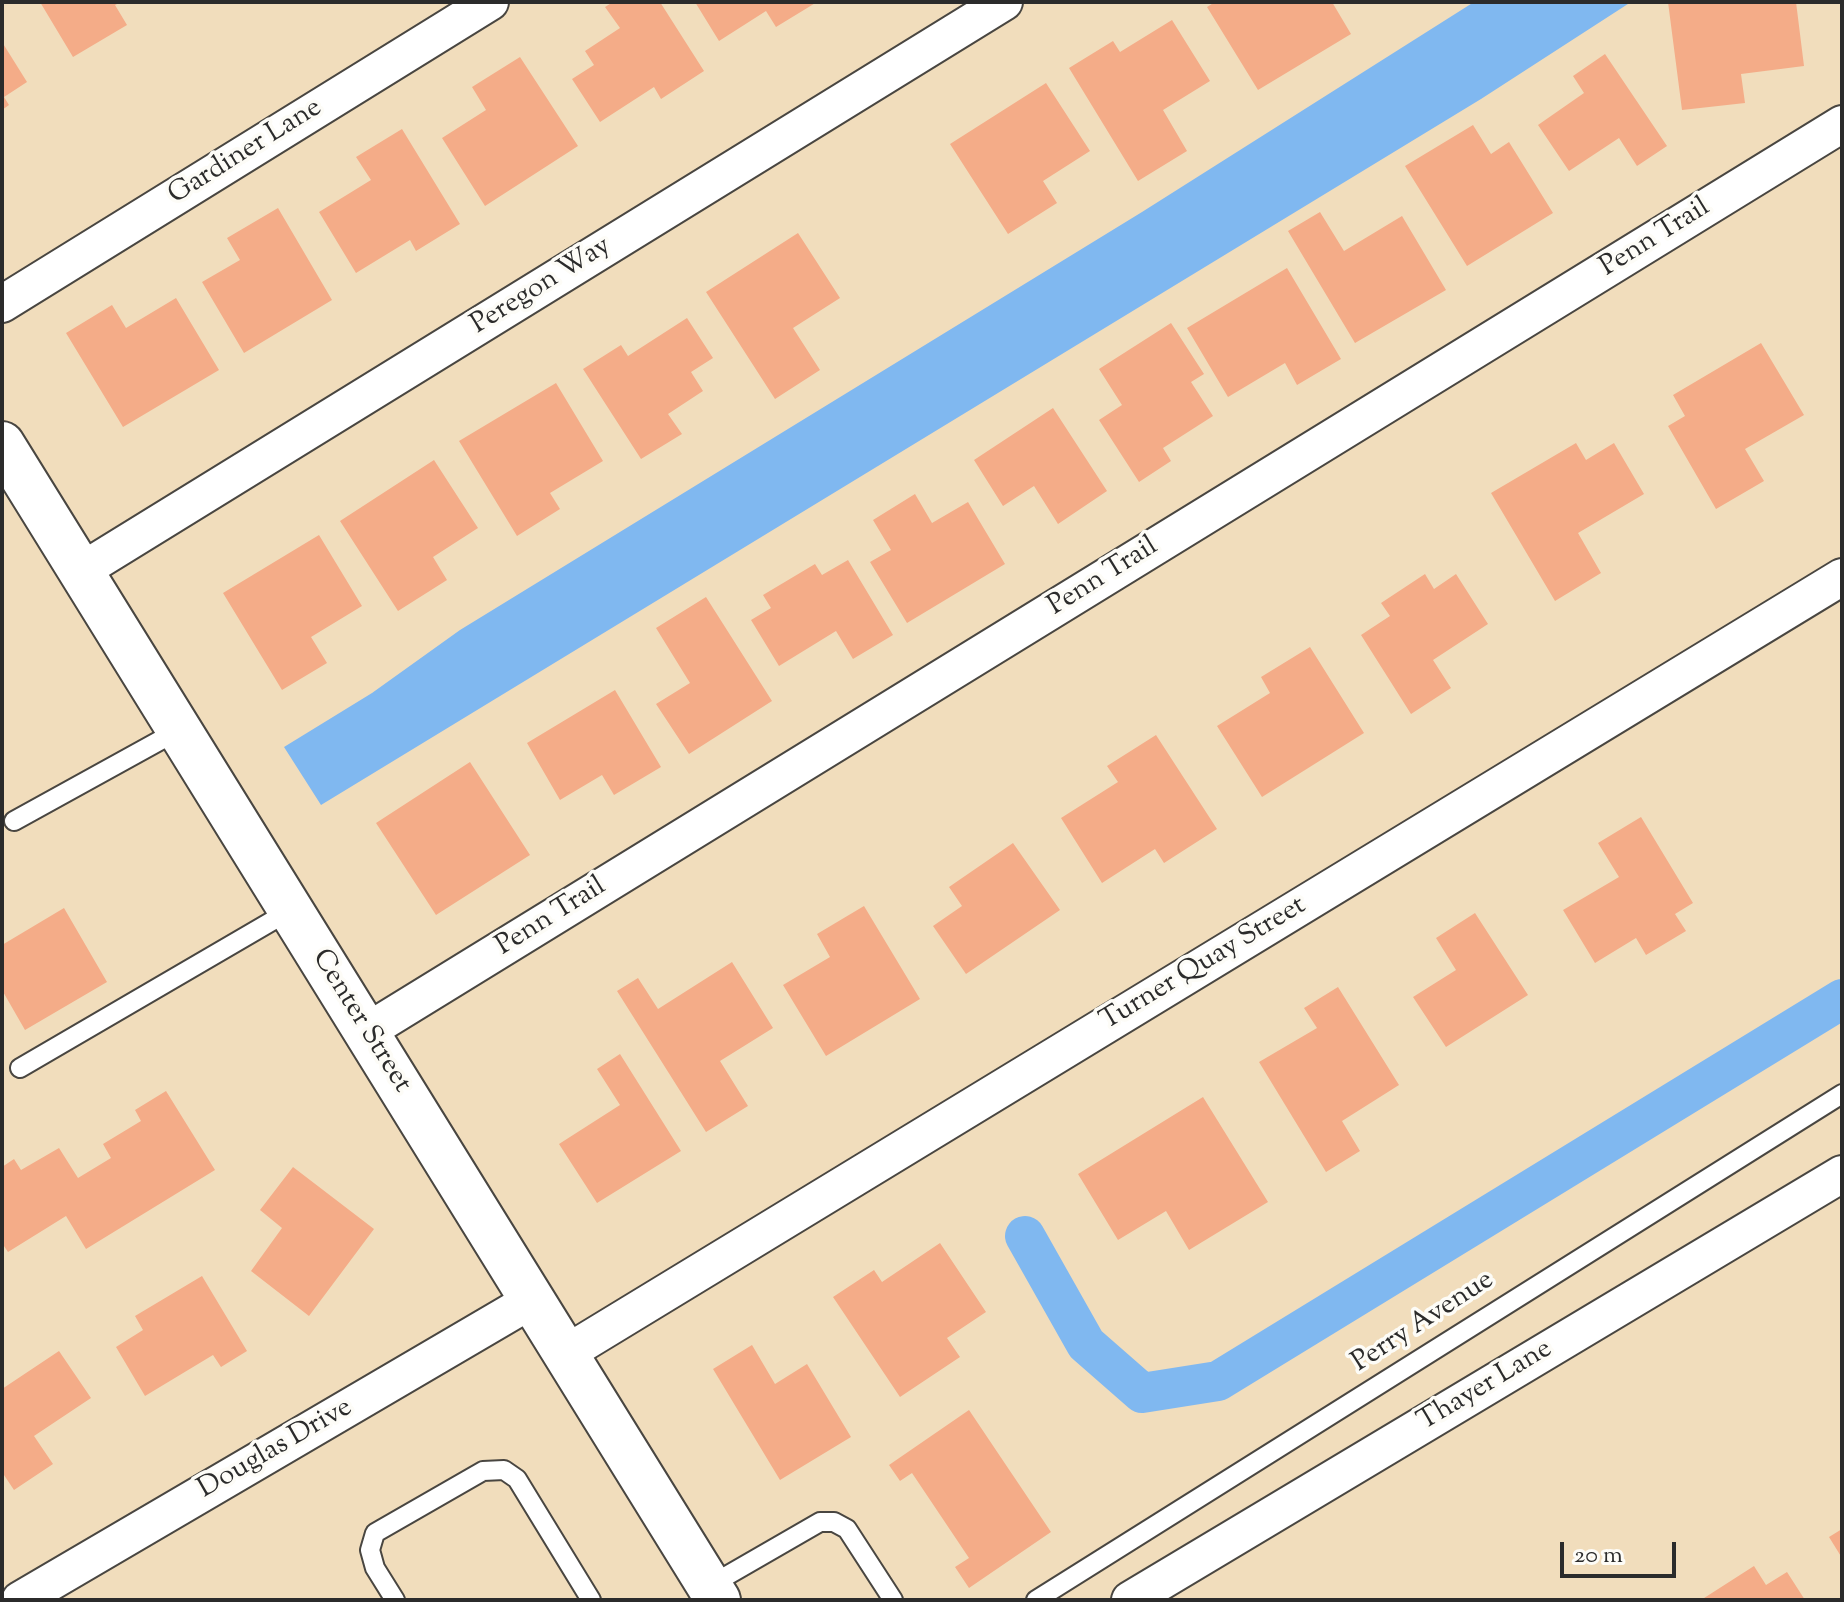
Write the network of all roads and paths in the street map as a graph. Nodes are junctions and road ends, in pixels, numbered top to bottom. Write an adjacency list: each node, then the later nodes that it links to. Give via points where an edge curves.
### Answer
1 (490, 2): 4 (street, Gardiner Lane)
2 (1004, 2): 6 (street, Peregon Way)
3 (1842, 124): 11 (street, Penn Trail)
4 (2, 304)
5 (9, 470): 6 (street, Center Street)
6 (81, 571): 8 (street, Center Street)
7 (1842, 577): 16 (street, Turner Quay Street)
8 (179, 730): 9 (lane); 10 (street, Center Street)
9 (14, 821)
10 (291, 910): 11 (street, Center Street); 12 (lane)
11 (366, 1032): 15 (street, Center Street)
12 (20, 1068)
13 (1842, 1094): 22 (lane, Perry Avenue)
14 (1842, 1174): 23 (street, Thayer Lane)
15 (532, 1300): 16 (street, Center Street); 18 (street, Douglas Drive)
16 (565, 1354): 17 (street, Center Street)
17 (713, 1593): 21 (lane, via 820,1522 834,1522 847,1529)
18 (20, 1600)
19 (395, 1600): 20 (lane, via 375,1568 370,1550 375,1533 483,1471 504,1470 517,1479)
20 (591, 1600)
21 (893, 1600)
22 (1036, 1600)
23 (1130, 1600)

